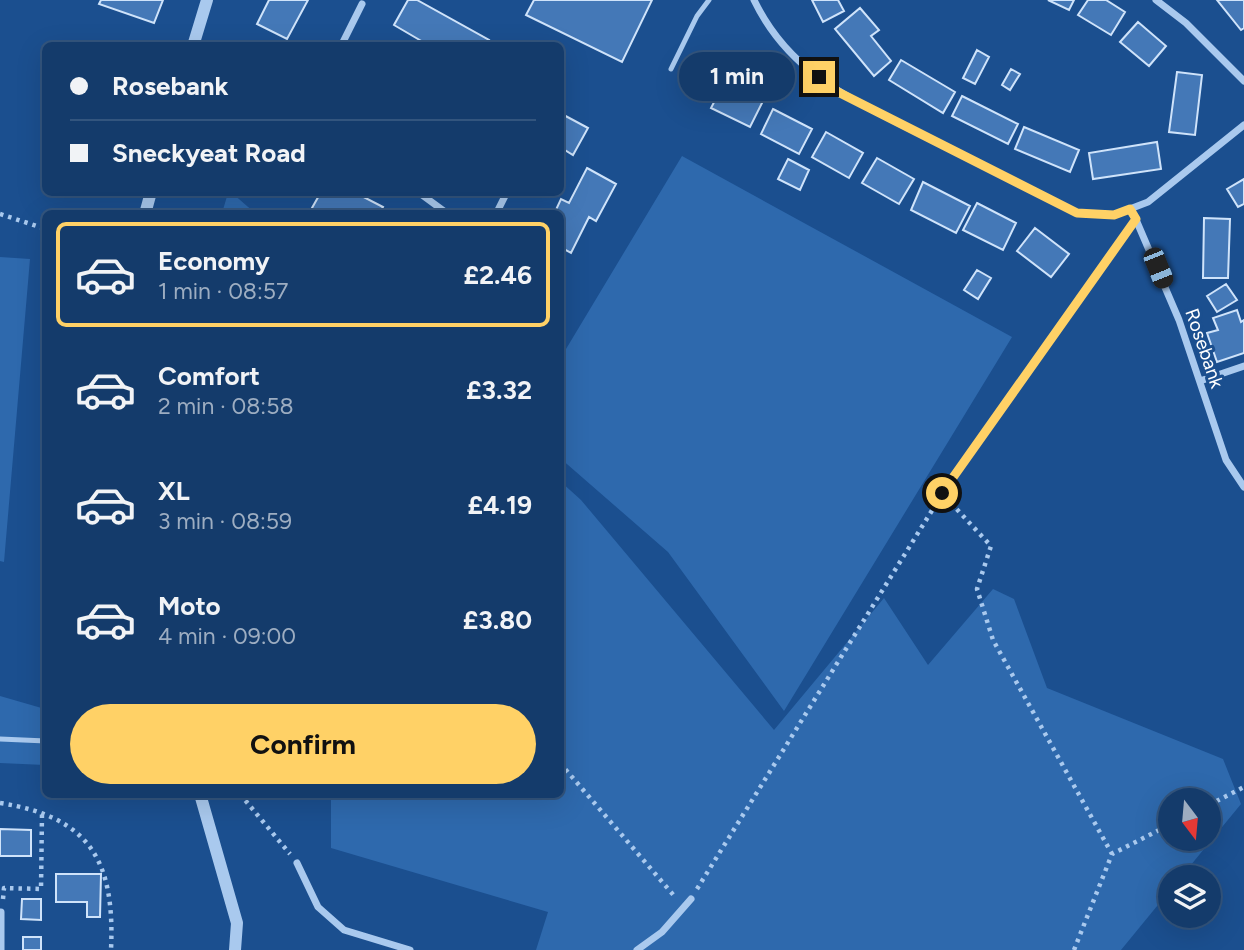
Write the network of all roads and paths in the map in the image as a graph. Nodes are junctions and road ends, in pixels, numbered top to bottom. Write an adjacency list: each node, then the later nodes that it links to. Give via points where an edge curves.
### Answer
1 (207, 0): 6 (street)
2 (709, 0): 8 (lane)
3 (754, 0): 12 (street, via 768,30 838,92 1077,213 1114,215)
4 (1156, 0): 9 (street)
5 (362, 4): 7 (street)
6 (194, 42)
7 (343, 42)
8 (671, 69)
9 (1244, 81)
10 (1244, 125): 12 (street, via 1164,190)
11 (423, 196): 13 (street)
12 (1130, 209): 15 (street, Rosebank)
13 (443, 210)
14 (0, 214): 16 (path)
15 (1136, 219): 18 (street, Rosebank); 20 (street)
16 (42, 228)
17 (1244, 366): 18 (street)
18 (1200, 381): 19 (street, Rosebank, via 1226,460)
19 (1244, 487)
20 (942, 493): 31 (path, via 991,547 977,589 993,640); 34 (path)
21 (0, 739): 22 (lane)
22 (42, 741)
23 (564, 768): 35 (path)
24 (1244, 787): 27 (path)
25 (201, 798): 39 (street, via 237,923)
26 (243, 798): 32 (path)
27 (1222, 798)
28 (0, 803): 29 (path)
29 (42, 813): 33 (path, via 41,889); 38 (path, via 75,830 92,848 106,875)
30 (1158, 831): 31 (path)
31 (1112, 854): 42 (path)
32 (298, 863): 40 (street, via 318,907 344,930)
33 (2, 888): 36 (path)
34 (691, 899): 35 (street)
35 (684, 907): 41 (street, via 662,932)
36 (1, 912): 37 (street)
37 (1, 950)
38 (111, 950)
39 (235, 950)
40 (410, 950)
41 (637, 950)
42 (1074, 950)

